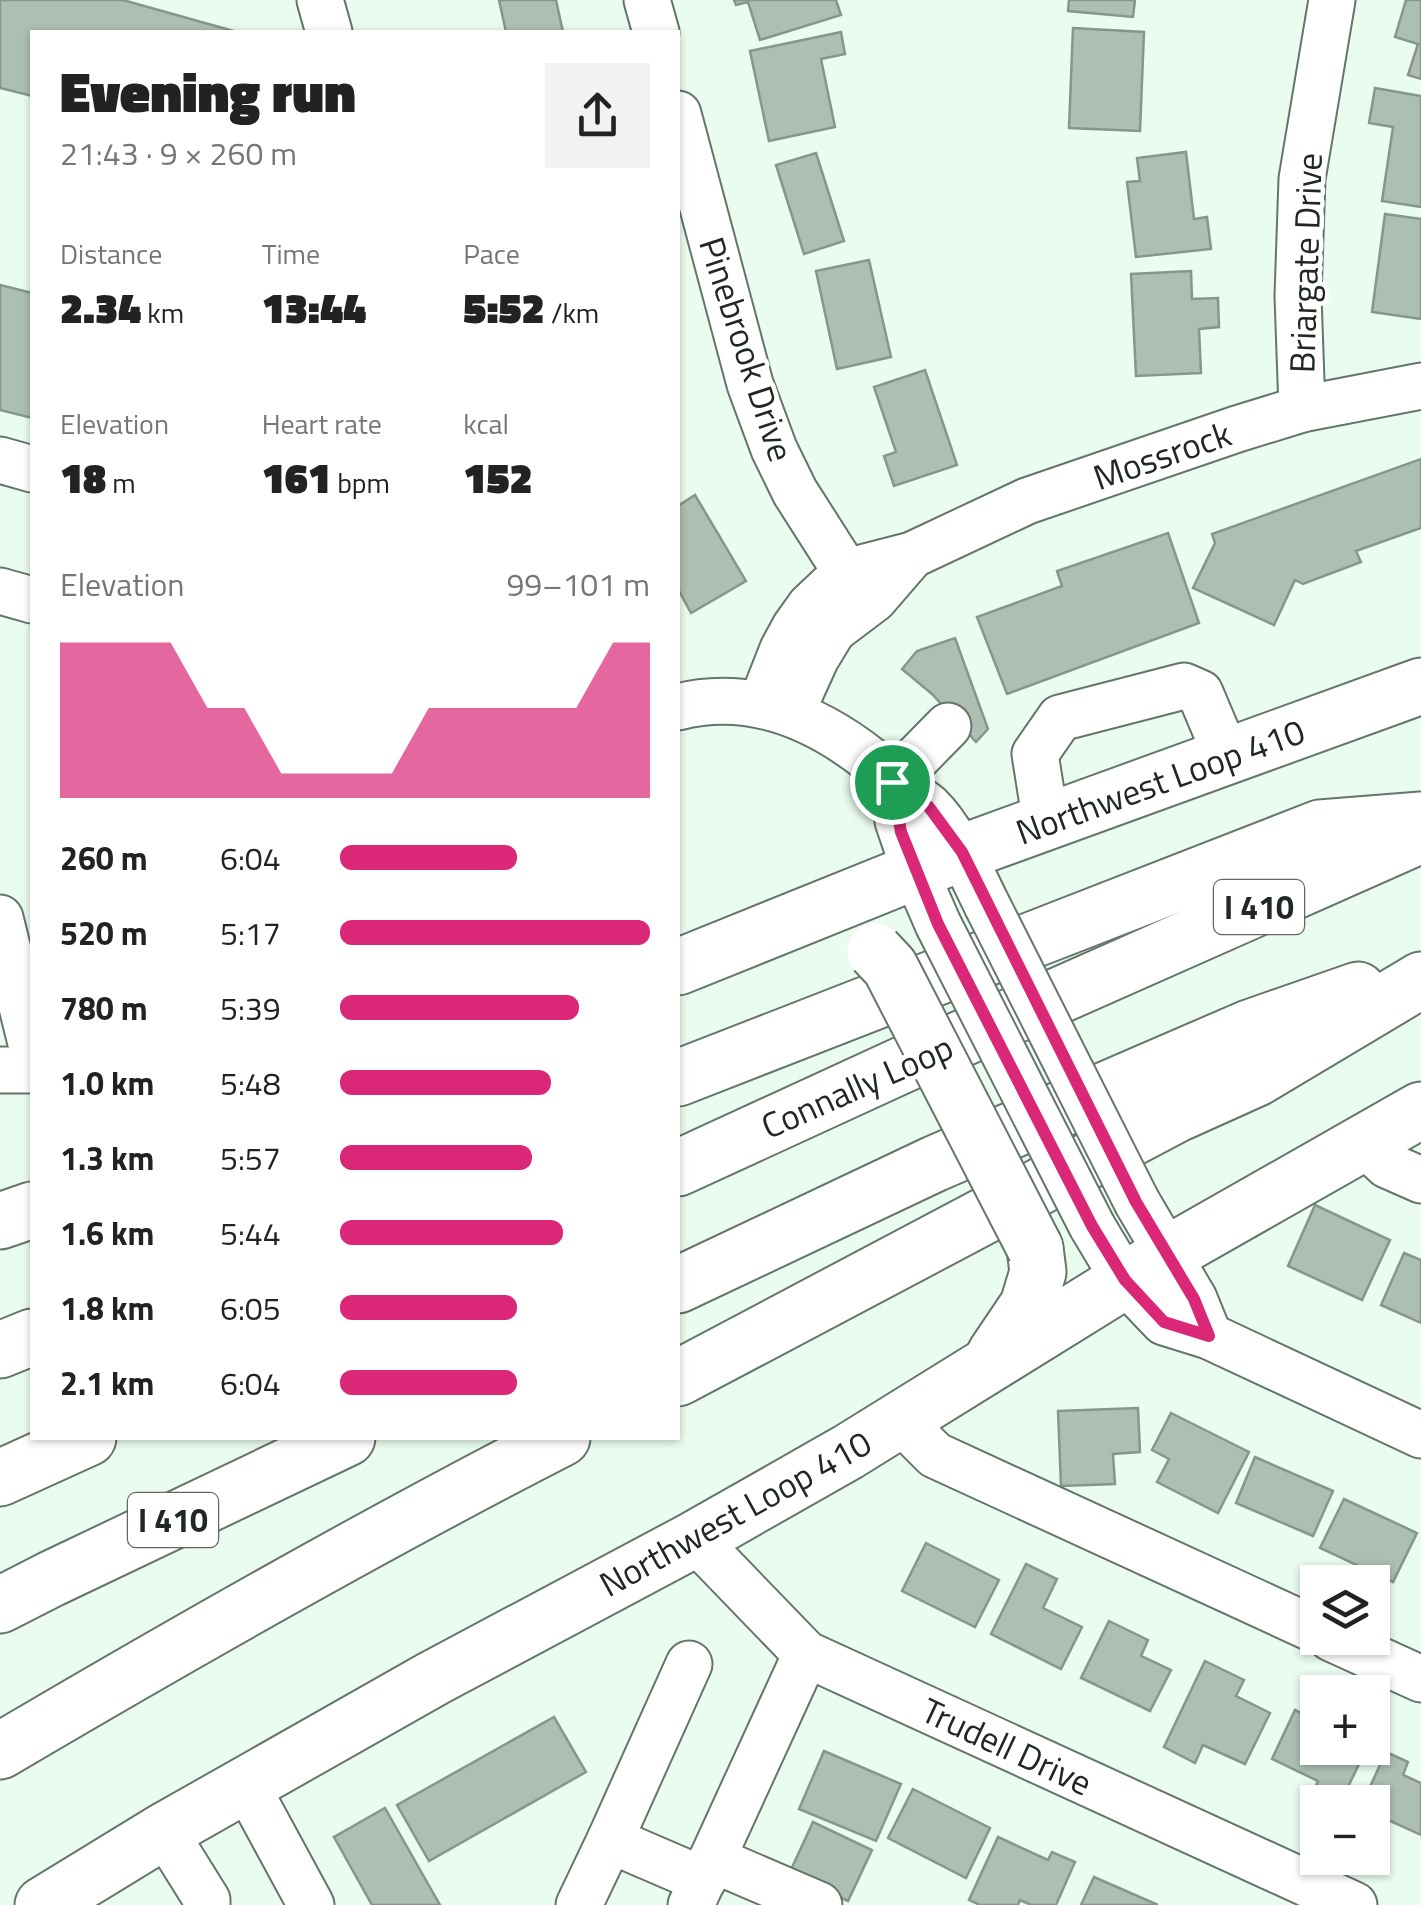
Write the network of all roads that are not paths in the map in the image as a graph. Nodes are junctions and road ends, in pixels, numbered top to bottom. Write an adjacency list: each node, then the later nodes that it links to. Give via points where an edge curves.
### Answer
1 (320, 0): 4 (street)
2 (647, 0): 5 (street)
3 (1332, 0): 8 (street, Briargate Drive, via 1302,179)
4 (328, 30)
5 (655, 30)
6 (680, 122): 12 (street, Pinebrook Drive, via 762,417 795,492)
7 (1421, 386): 8 (street, Mossrock)
8 (1302, 408): 11 (street, Mossrock, via 1027,501)
9 (0, 460): 10 (street)
10 (30, 468)
11 (912, 555): 12 (street, Mossrock); 17 (street, Mossrock, via 874,599 834,630)
12 (846, 572): 17 (street, Mossrock, via 810,606 783,649)
13 (0, 591): 14 (street)
14 (30, 599)
15 (1421, 686): 19 (main road, Northwest Loop 410)
16 (680, 706): 17 (street, via 723,702)
17 (776, 709): 20 (street, via 836,737)
18 (948, 726): 20 (street)
19 (1227, 758): 22 (main road, Northwest Loop 410); 22 (street, via 1200,692 1184,686 1060,718 1034,754)
20 (892, 782): 24 (street, via 898,822)
21 (1421, 820): 33 (main road, via 1320,828)
22 (1046, 823): 24 (main road, Northwest Loop 410)
23 (1421, 835): 36 (main road, Connally Loop / I 410)
24 (938, 862): 26 (main road, Northwest Loop 410); 40 (street, bridge, via 987,905 1136,1202); 40 (street, bridge, via 938,924 1092,1226)
25 (0, 918): 30 (street)
26 (780, 926): 27 (main road, Northwest Loop 410); 44 (main road, bridge, via 859,940 890,967 1036,1248 1038,1272 1028,1304)
27 (680, 965)
28 (1421, 968): 41 (main road, via 1249,1028 934,1164)
29 (1421, 980): 45 (main road, via 1258,1078)
30 (30, 1039)
31 (0, 1070): 32 (street)
32 (30, 1070)
33 (680, 1077)
34 (1421, 1110): 35 (main road, Northwest Loop 410)
35 (1364, 1142): 37 (street, via 1387,1165); 40 (main road, Northwest Loop 410)
36 (680, 1167)
37 (1421, 1180)
38 (30, 1211): 39 (main road)
39 (0, 1221)
40 (1146, 1268): 44 (main road, Northwest Loop 410); 47 (street, via 1194,1299 1209,1336)
41 (680, 1284)
42 (30, 1339): 43 (main road)
43 (0, 1350)
44 (987, 1365): 46 (main road, Northwest Loop 410)
45 (680, 1377)
46 (899, 1420): 53 (main road, Northwest Loop 410); 55 (street, via 935,1454)
47 (1421, 1435)
48 (343, 1440): 54 (main road, I 410)
49 (558, 1440): 60 (main road, via 201,1632)
50 (76, 1443): 51 (main road); 52 (main road)
51 (0, 1468)
52 (0, 1478)
53 (695, 1539): 56 (street, Trudell Drive); 61 (main road, Northwest Loop 410)
54 (0, 1606)
55 (1300, 1623)
56 (806, 1654): 64 (street); 70 (street, Trudell Drive)
57 (1368, 1655): 59 (street)
58 (689, 1664): 63 (street)
59 (1421, 1679)
60 (0, 1751)
61 (246, 1785): 62 (main road, Northwest Loop 410); 67 (street)
62 (164, 1832): 65 (main road, Northwest Loop 410); 66 (street)
63 (610, 1840): 64 (street); 68 (street)
64 (702, 1881): 69 (street)
65 (42, 1905)
66 (207, 1905)
67 (311, 1905)
68 (579, 1905)
69 (819, 1905)
70 (1354, 1905)

